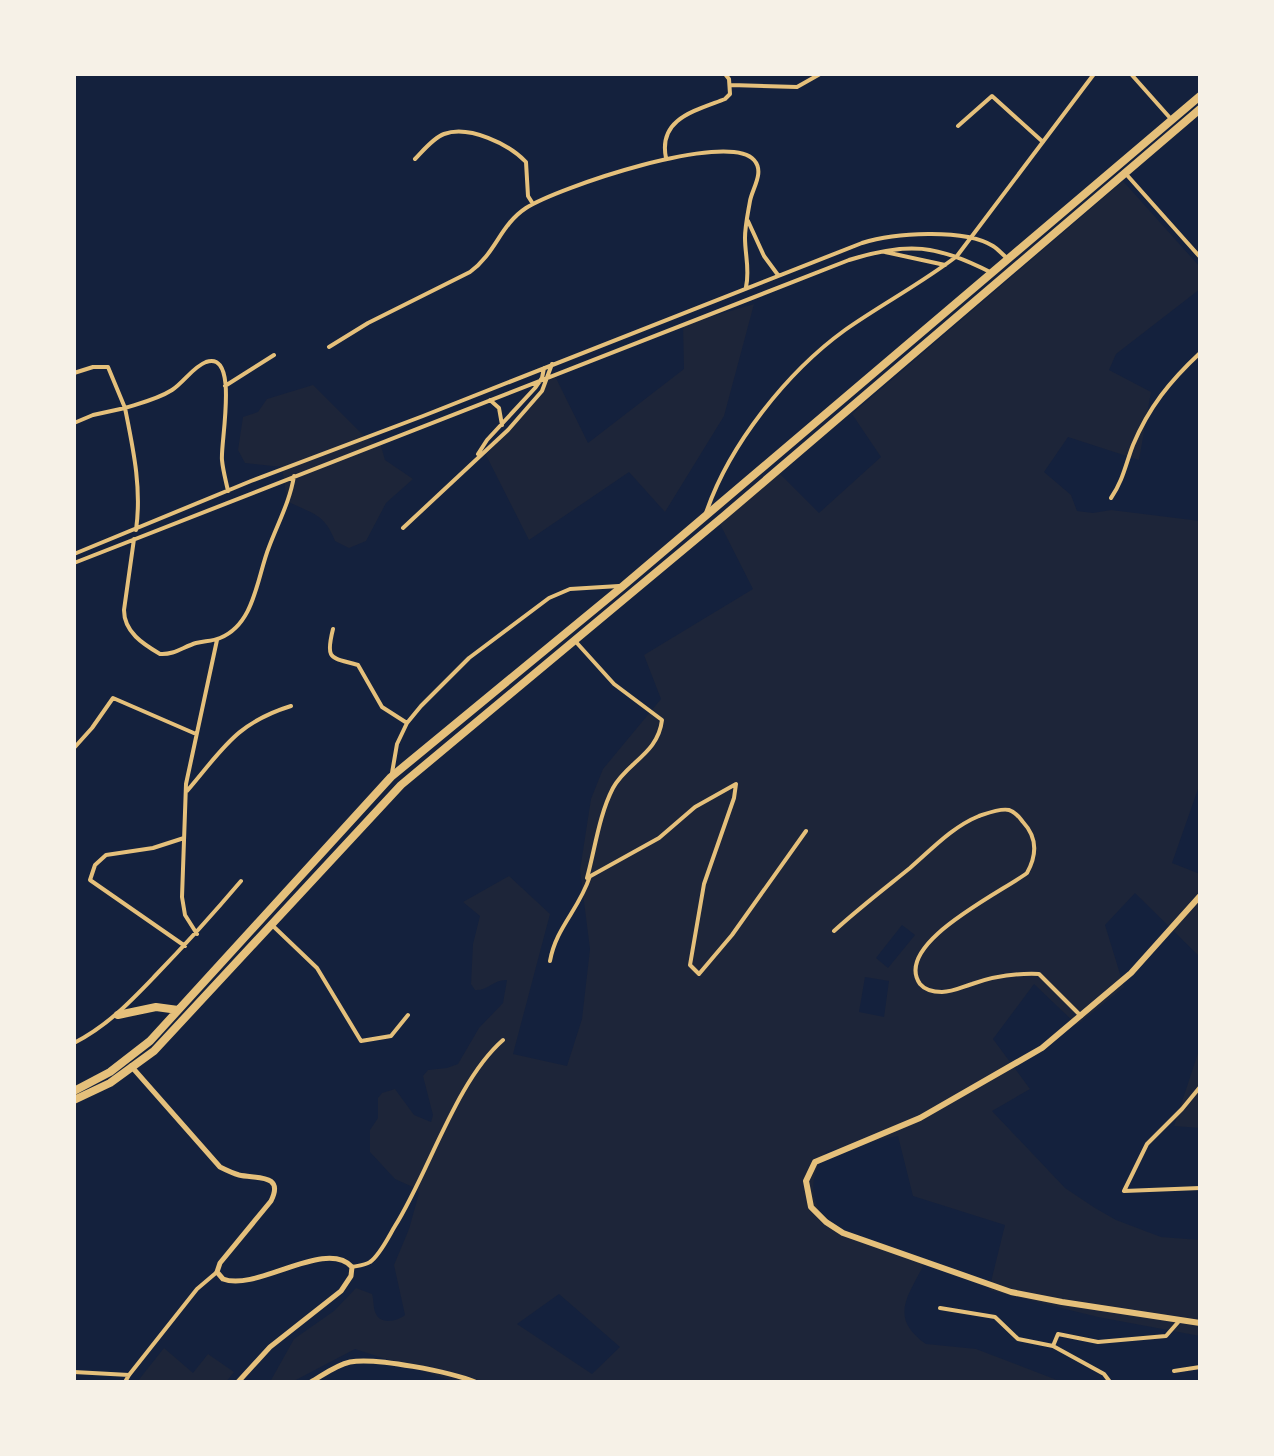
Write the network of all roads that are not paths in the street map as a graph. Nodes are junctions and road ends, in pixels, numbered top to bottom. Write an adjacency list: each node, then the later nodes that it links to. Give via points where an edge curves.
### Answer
1 (725, 74): 5 (street)
2 (820, 74): 5 (street, via 797,87)
3 (1094, 74): 10 (street)
4 (1131, 74): 8 (street)
5 (731, 85): 11 (street, via 725,99 675,122 665,133)
6 (1200, 96): 8 (highway)
7 (1200, 109): 13 (highway)
8 (1171, 119): 20 (highway)
9 (958, 126): 10 (street, via 992,96)
10 (1043, 142): 16 (street)
11 (666, 158): 14 (street); 15 (street, via 725,151 754,160 758,176)
12 (415, 159): 14 (street, via 445,133 505,143 526,162)
13 (1126, 174): 19 (street); 53 (highway)
14 (533, 204): 25 (street, via 513,219 484,262)
15 (747, 219): 23 (street); 24 (street)
16 (970, 239): 18 (street); 20 (street, via 991,245); 23 (street, via 934,234 879,237)
17 (878, 250): 18 (street, via 907,246); 21 (street); 31 (street)
18 (957, 256): 21 (street); 22 (street)
19 (1200, 257)
20 (1009, 260): 22 (highway)
21 (945, 265): 44 (street, via 842,332 791,379 727,464)
22 (994, 274): 44 (highway)
23 (778, 275): 24 (street)
24 (746, 287): 28 (street)
25 (329, 347)
26 (1200, 353): 43 (street, via 1150,408)
27 (274, 355): 33 (street)
28 (552, 364): 29 (street); 31 (street)
29 (544, 368): 32 (street); 40 (street)
30 (74, 373): 35 (street, via 108,367)
31 (549, 375): 32 (street); 38 (street, via 514,423)
32 (542, 378): 34 (street); 37 (street)
33 (225, 386): 35 (street, via 221,364 211,361 163,395); 41 (street, via 222,460)
34 (490, 400): 37 (street, via 501,413); 39 (street)
35 (125, 408): 36 (street); 46 (street, via 137,469)
36 (74, 423)
37 (502, 425): 38 (street)
38 (476, 458): 45 (street)
39 (294, 476): 42 (street); 52 (street, via 249,610)
40 (251, 481): 41 (street); 42 (street)
41 (228, 491): 46 (street)
42 (255, 491): 47 (street)
43 (1111, 498)
44 (706, 515): 50 (highway)
45 (403, 528)
46 (136, 530): 48 (street)
47 (134, 539): 49 (street); 52 (street, via 124,610 130,631 160,654)
48 (74, 554)
49 (74, 563)
50 (623, 586): 54 (highway); 57 (street, via 570,589 549,598 469,658)
51 (333, 629): 57 (street, via 331,656 358,665 382,707)
52 (217, 640): 58 (street)
53 (574, 641): 55 (highway); 64 (street, via 614,684 662,720 661,735 614,786)
54 (515, 676): 55 (highway); 60 (highway)
55 (526, 681): 68 (highway, via 401,785)
56 (291, 706): 61 (street, via 244,728)
57 (407, 723): 60 (street)
58 (196, 734): 59 (street, via 113,698); 61 (street)
59 (74, 748)
60 (391, 777): 67 (highway)
61 (186, 792): 63 (street)
62 (806, 831): 64 (street, via 699,974 690,965 704,884 736,784 695,807 659,838)
63 (184, 838): 71 (street, via 182,897); 72 (street, via 106,855 90,880)
64 (590, 876): 73 (street, via 583,898 554,940)
65 (241, 881): 71 (street)
66 (1200, 896): 77 (main road, via 1131,973)
67 (282, 897): 68 (highway); 74 (highway)
68 (294, 902): 69 (highway)
69 (272, 925): 76 (street, via 317,968 361,1041 391,1036); 81 (highway)
70 (834, 931): 77 (street, via 943,838 976,817 1006,809 1035,840 1027,873 924,946 915,967 918,981 926,990 942,992 1010,973 1039,974)
71 (197, 934): 72 (street)
72 (185, 946): 75 (street)
73 (550, 961)
74 (178, 1010): 75 (highway, via 156,1007); 80 (highway)
75 (118, 1015): 79 (street)
76 (408, 1015)
77 (1081, 1016): 89 (main road, via 1042,1048 937,1109 815,1162 806,1181 811,1207 843,1233 1011,1292)
78 (503, 1040): 86 (street, via 470,1080 414,1197 390,1234 370,1262)
79 (74, 1043)
80 (124, 1062): 81 (street); 82 (highway)
81 (133, 1068): 84 (highway); 87 (street, via 220,1167 273,1183 271,1201)
82 (76, 1087)
83 (1200, 1087): 85 (street, via 1147,1144 1124,1191)
84 (74, 1100)
85 (1200, 1188)
86 (352, 1267): 87 (street, via 330,1258 231,1282); 99 (street, via 341,1291 306,1315)
87 (217, 1272): 96 (street, via 197,1289)
88 (940, 1308): 91 (street, via 995,1317 1018,1339)
89 (1180, 1320): 90 (main road); 91 (street, via 1166,1336 1098,1342 1058,1334)
90 (1200, 1323)
91 (1053, 1346): 102 (street)
92 (1200, 1367): 93 (street)
93 (1174, 1371)
94 (74, 1372): 95 (street)
95 (104, 1375): 96 (street); 97 (street)
96 (129, 1375): 98 (street)
97 (104, 1382)
98 (125, 1382)
99 (238, 1382)
100 (311, 1382): 101 (street, via 356,1361)
101 (475, 1382)
102 (1110, 1382)

